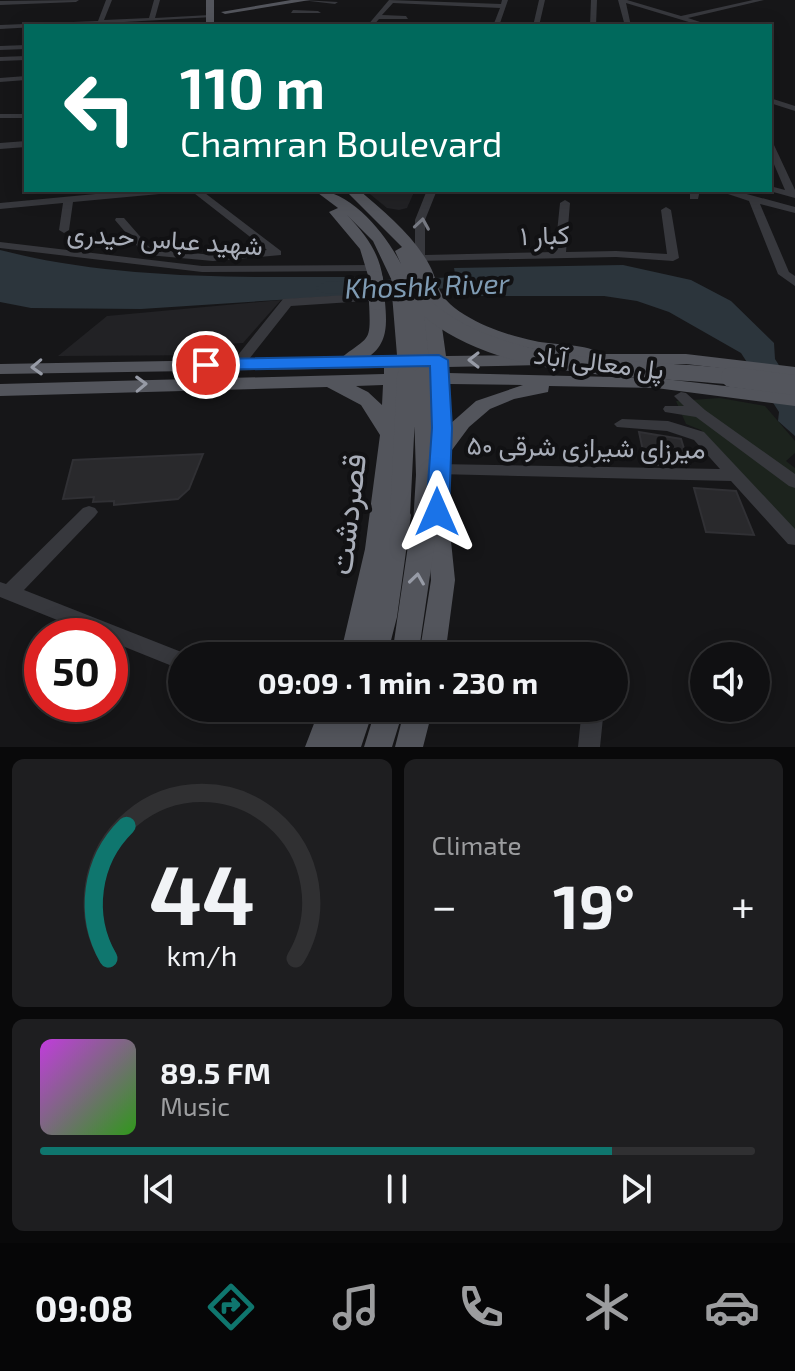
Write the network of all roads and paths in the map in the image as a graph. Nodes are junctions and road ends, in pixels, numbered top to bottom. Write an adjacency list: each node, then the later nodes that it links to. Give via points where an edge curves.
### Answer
1 (79, 0): 12 (street); 30 (street)
2 (109, 0): 28 (street)
3 (157, 0): 24 (street)
4 (210, 0): 27 (main road)
5 (224, 0): 20 (main road)
6 (305, 0): 13 (street); 20 (main road)
7 (392, 0): 14 (street); 22 (street)
8 (594, 0): 35 (street)
9 (622, 0): 26 (street); 36 (street)
10 (714, 0): 18 (street)
11 (761, 0): 18 (street)
12 (52, 1): 16 (street); 29 (street)
13 (336, 1): 19 (street)
14 (447, 2): 15 (street)
15 (504, 3): 33 (street)
16 (1, 4)
17 (541, 4): 34 (street)
18 (737, 5): 26 (street)
19 (329, 8)
20 (225, 12): 31 (main road)
21 (293, 12): 25 (street, via 319,12)
22 (377, 17): 23 (street); 32 (street)
23 (406, 18)
24 (151, 20): 27 (street); 28 (street)
25 (311, 20)
26 (683, 20)
27 (210, 21)
28 (100, 22): 30 (street)
29 (38, 24)
30 (69, 24)
31 (227, 24)
32 (372, 24)
33 (497, 24)
34 (536, 24)
35 (593, 24)
36 (628, 24)
37 (0, 27): 38 (street)
38 (24, 29)
39 (22, 47): 40 (street)
40 (0, 48)
41 (24, 58): 42 (street)
42 (0, 59)
43 (24, 78): 44 (street)
44 (3, 79)
45 (773, 100): 46 (street)
46 (795, 109)
47 (0, 116): 48 (street)
48 (24, 116)
49 (24, 144): 50 (street)
50 (0, 146)
51 (772, 149): 62 (street)
52 (772, 190): 62 (street)
53 (36, 192): 65 (street)
54 (126, 192): 64 (street)
55 (198, 192): 73 (street)
56 (321, 192): 76 (main road, via 362,237)
57 (323, 192): 77 (main road, via 369,226)
58 (339, 192): 77 (main road, via 394,239)
59 (354, 192): 77 (main road, via 382,214)
60 (431, 192): 77 (street, one-way to 60, via 420,220)
61 (729, 192): 63 (street)
62 (794, 195)
63 (753, 198): 69 (street); 78 (street, via 784,274)
64 (68, 200): 65 (street); 71 (street)
65 (33, 203): 67 (street)
66 (565, 203): 74 (street)
67 (0, 206)
68 (666, 210): 74 (street, ۱ کبار, via 673,258)
69 (795, 210)
70 (120, 220): 73 (street, via 148,252 213,258)
71 (64, 230)
72 (0, 245): 75 (street, شهید عباس حیدری, via 202,269)
73 (277, 253): 75 (street)
74 (560, 255): 77 (street, ۱ کبار)
75 (276, 269): 76 (street, شهید عباس حیدری)
76 (375, 273): 79 (main road, bridge)
77 (418, 282): 81 (main road); 82 (main road, via 453,314 509,339); 91 (main road, پل معالی آباد, bridge, via 440,317 511,350 558,360); 112 (main road, bridge, via 400,515); 113 (main road, one-way to 77, bridge, via 418,570 427,431)
78 (795, 282)
79 (377, 300): 80 (main road); 86 (street, via 287,302)
80 (379, 332): 81 (main road, via 408,338); 84 (main road, via 371,349)
81 (436, 332): 89 (main road)
82 (636, 358): 83 (main road); 91 (main road, via 741,363)
83 (521, 360): 89 (main road, one-way to 89); 92 (main road, via 516,367)
84 (340, 362): 86 (main road); 90 (main road)
85 (111, 365): 86 (main road); 87 (main road); 95 (main road, via 93,376)
86 (237, 365)
87 (75, 366): 88 (main road, one-way to 88); 96 (main road, via 81,376)
88 (0, 369)
89 (439, 369): 90 (main road); 92 (main road); 105 (main road)
90 (393, 370): 93 (main road); 100 (main road, قصردشت)
91 (793, 376)
92 (528, 379): 94 (main road)
93 (309, 381): 95 (main road, one-way to 93); 104 (main road, via 363,395 376,407)
94 (580, 382): 99 (main road, via 656,383); 105 (main road, via 488,401 460,421)
95 (101, 385): 96 (main road)
96 (63, 387): 97 (main road)
97 (0, 390)
98 (681, 396): 102 (street)
99 (795, 400)
100 (393, 403): 104 (main road, قصردشت); 105 (main road, via 418,396 433,400)
101 (670, 409): 102 (street)
102 (700, 413): 107 (street)
103 (622, 424): 106 (street, via 690,431)
104 (389, 438): 111 (main road, قصردشت, via 369,597)
105 (438, 462): 106 (street, ۵۰ میرزای شیرازی شرقی); 114 (main road, via 443,580)
106 (734, 475): 109 (street)
107 (795, 482)
108 (89, 512): 110 (street)
109 (794, 539)
110 (4, 591): 115 (street)
111 (357, 642)
112 (378, 642)
113 (407, 642)
114 (434, 642)
115 (168, 655)
116 (329, 722): 121 (main road)
117 (355, 722): 122 (main road)
118 (386, 722): 123 (main road)
119 (415, 722): 124 (main road)
120 (592, 722): 125 (street)
121 (319, 747)
122 (347, 747)
123 (378, 747)
124 (409, 747)
125 (589, 747)

